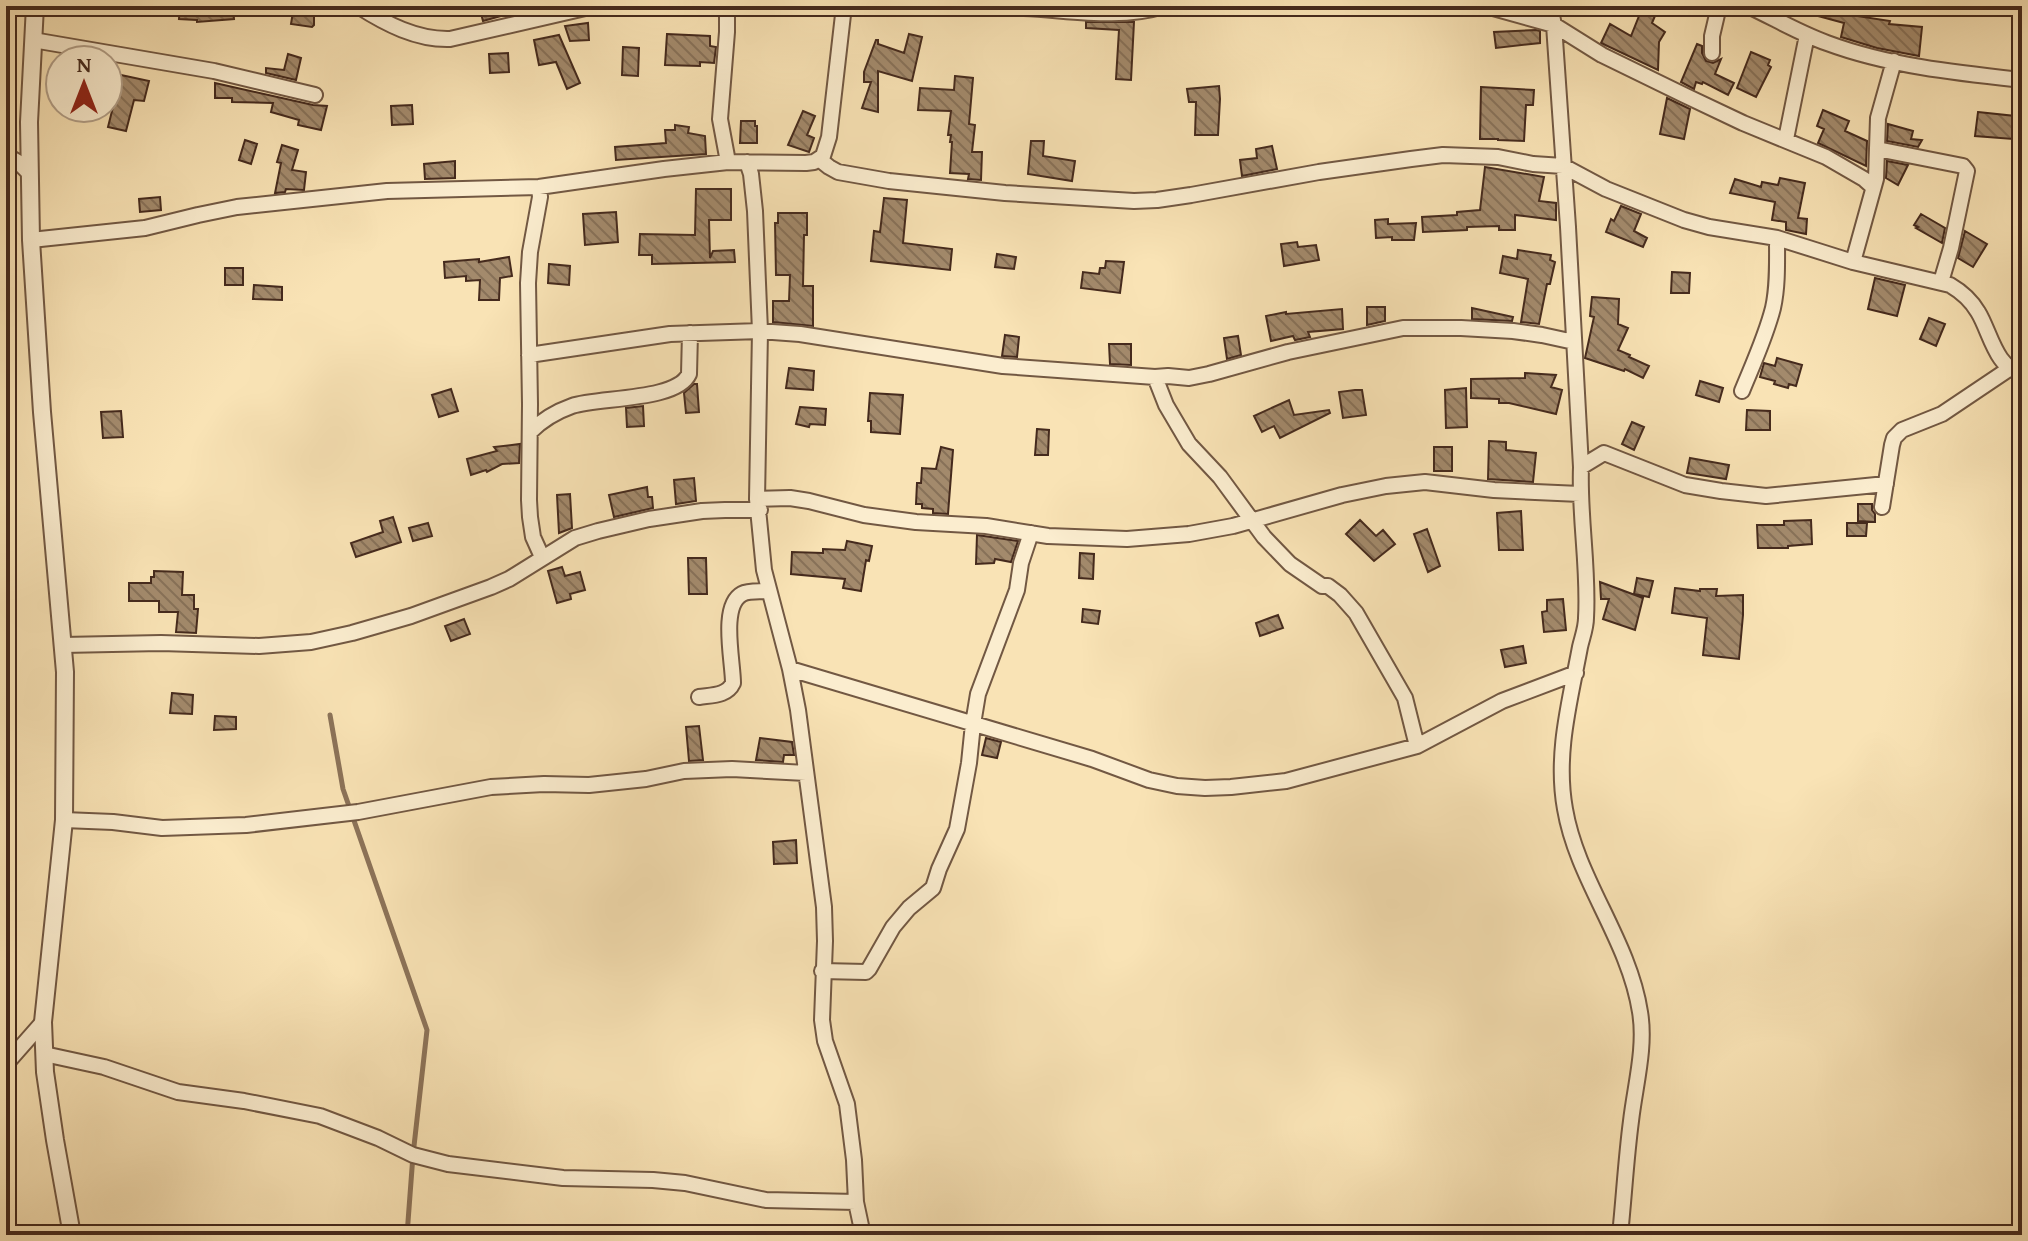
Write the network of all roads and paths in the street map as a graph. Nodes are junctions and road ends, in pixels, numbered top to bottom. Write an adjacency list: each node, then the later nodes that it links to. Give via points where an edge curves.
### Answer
1 (35, 6): 15 (street)
2 (358, 6): 3 (street, via 433,40)
3 (594, 6)
4 (727, 6): 24 (street, via 720,119)
5 (827, 6): 12 (street)
6 (883, 6): 7 (street, via 1113,13)
7 (1164, 6)
8 (1486, 6): 13 (street)
9 (1719, 6): 16 (street)
10 (1748, 6): 14 (street)
11 (1550, 7): 13 (street)
12 (844, 8): 23 (street, via 829,137)
13 (1554, 25): 20 (street, via 1602,55); 26 (street)
14 (1807, 35): 17 (street); 20 (street)
15 (33, 40): 19 (street, via 214,71); 27 (street)
16 (1712, 53)
17 (1894, 61): 18 (street); 21 (street, via 1878,118)
18 (2022, 80)
19 (315, 95)
20 (1786, 139): 29 (street)
21 (1877, 149): 29 (street); 33 (street, via 1967,171)
22 (6, 155): 27 (street)
23 (819, 159): 25 (street); 26 (street, via 838,172 877,179 1134,201 1443,155)
24 (728, 162): 25 (street); 28 (street)
25 (747, 162): 34 (street, via 755,211)
26 (1563, 166): 30 (street, via 1684,220); 36 (street)
27 (29, 173): 31 (street)
28 (539, 187): 31 (street, via 387,191 237,207 137,229); 37 (street, via 528,283)
29 (1873, 187): 32 (street)
30 (1777, 238): 32 (street); 40 (street, via 1773,307)
31 (31, 240): 53 (street)
32 (1853, 262): 33 (street)
33 (1941, 282): 38 (street, via 1973,304 1997,351)
34 (760, 331): 35 (street); 39 (street, via 1003,366); 47 (street)
35 (690, 333): 37 (street); 41 (street, via 689,374 680,384 657,393 570,407)
36 (1574, 342): 39 (street, via 1513,331 1403,328 1189,378); 42 (street)
37 (529, 355): 41 (street)
38 (2016, 370): 45 (street, via 1942,414 1902,430 1894,438)
39 (1155, 377): 49 (street, via 1189,444)
40 (1742, 391)
41 (530, 432): 51 (street, via 530,517)
42 (1578, 437): 43 (street); 44 (street)
43 (1604, 453): 44 (street); 45 (street, via 1685,485 1731,493 1766,496)
44 (1581, 467): 46 (street)
45 (1886, 484): 48 (street)
46 (1580, 494): 49 (street, via 1425,482 1342,495); 55 (street, via 1587,620)
47 (759, 505): 50 (street, via 790,498 864,515); 51 (street, via 598,531); 52 (street)
48 (1882, 507)
49 (1252, 520): 50 (street, via 1159,537); 58 (street, via 1290,564 1334,590 1356,613 1405,698)
50 (1031, 533): 57 (street)
51 (542, 557): 53 (street, via 509,579 424,611 311,642)
52 (768, 591): 54 (street); 56 (street, via 742,594 735,601 730,615 733,683 722,694)
53 (63, 645): 60 (street)
54 (790, 669): 57 (street); 59 (street)
55 (1576, 673): 58 (street, via 1502,701); 68 (street, via 1562,747 1565,810 1640,1012)
56 (699, 697)
57 (973, 724): 58 (street, via 1149,780 1205,788 1286,781); 61 (street, via 957,829 933,888 893,927 866,972)
58 (1417, 746)
59 (806, 773): 60 (street, via 684,771 589,785 491,787 327,817 246,825 162,828); 61 (street, via 824,907)
60 (64, 820): 62 (street)
61 (822, 971): 65 (street, via 825,1041 847,1104)
62 (43, 1022): 63 (street); 64 (street)
63 (44, 1054): 65 (street, via 178,1092 320,1116 448,1164 563,1178 685,1183 766,1200); 66 (street)
64 (6, 1064)
65 (856, 1202): 67 (street)
66 (72, 1235)
67 (863, 1235)
68 (1620, 1235)

